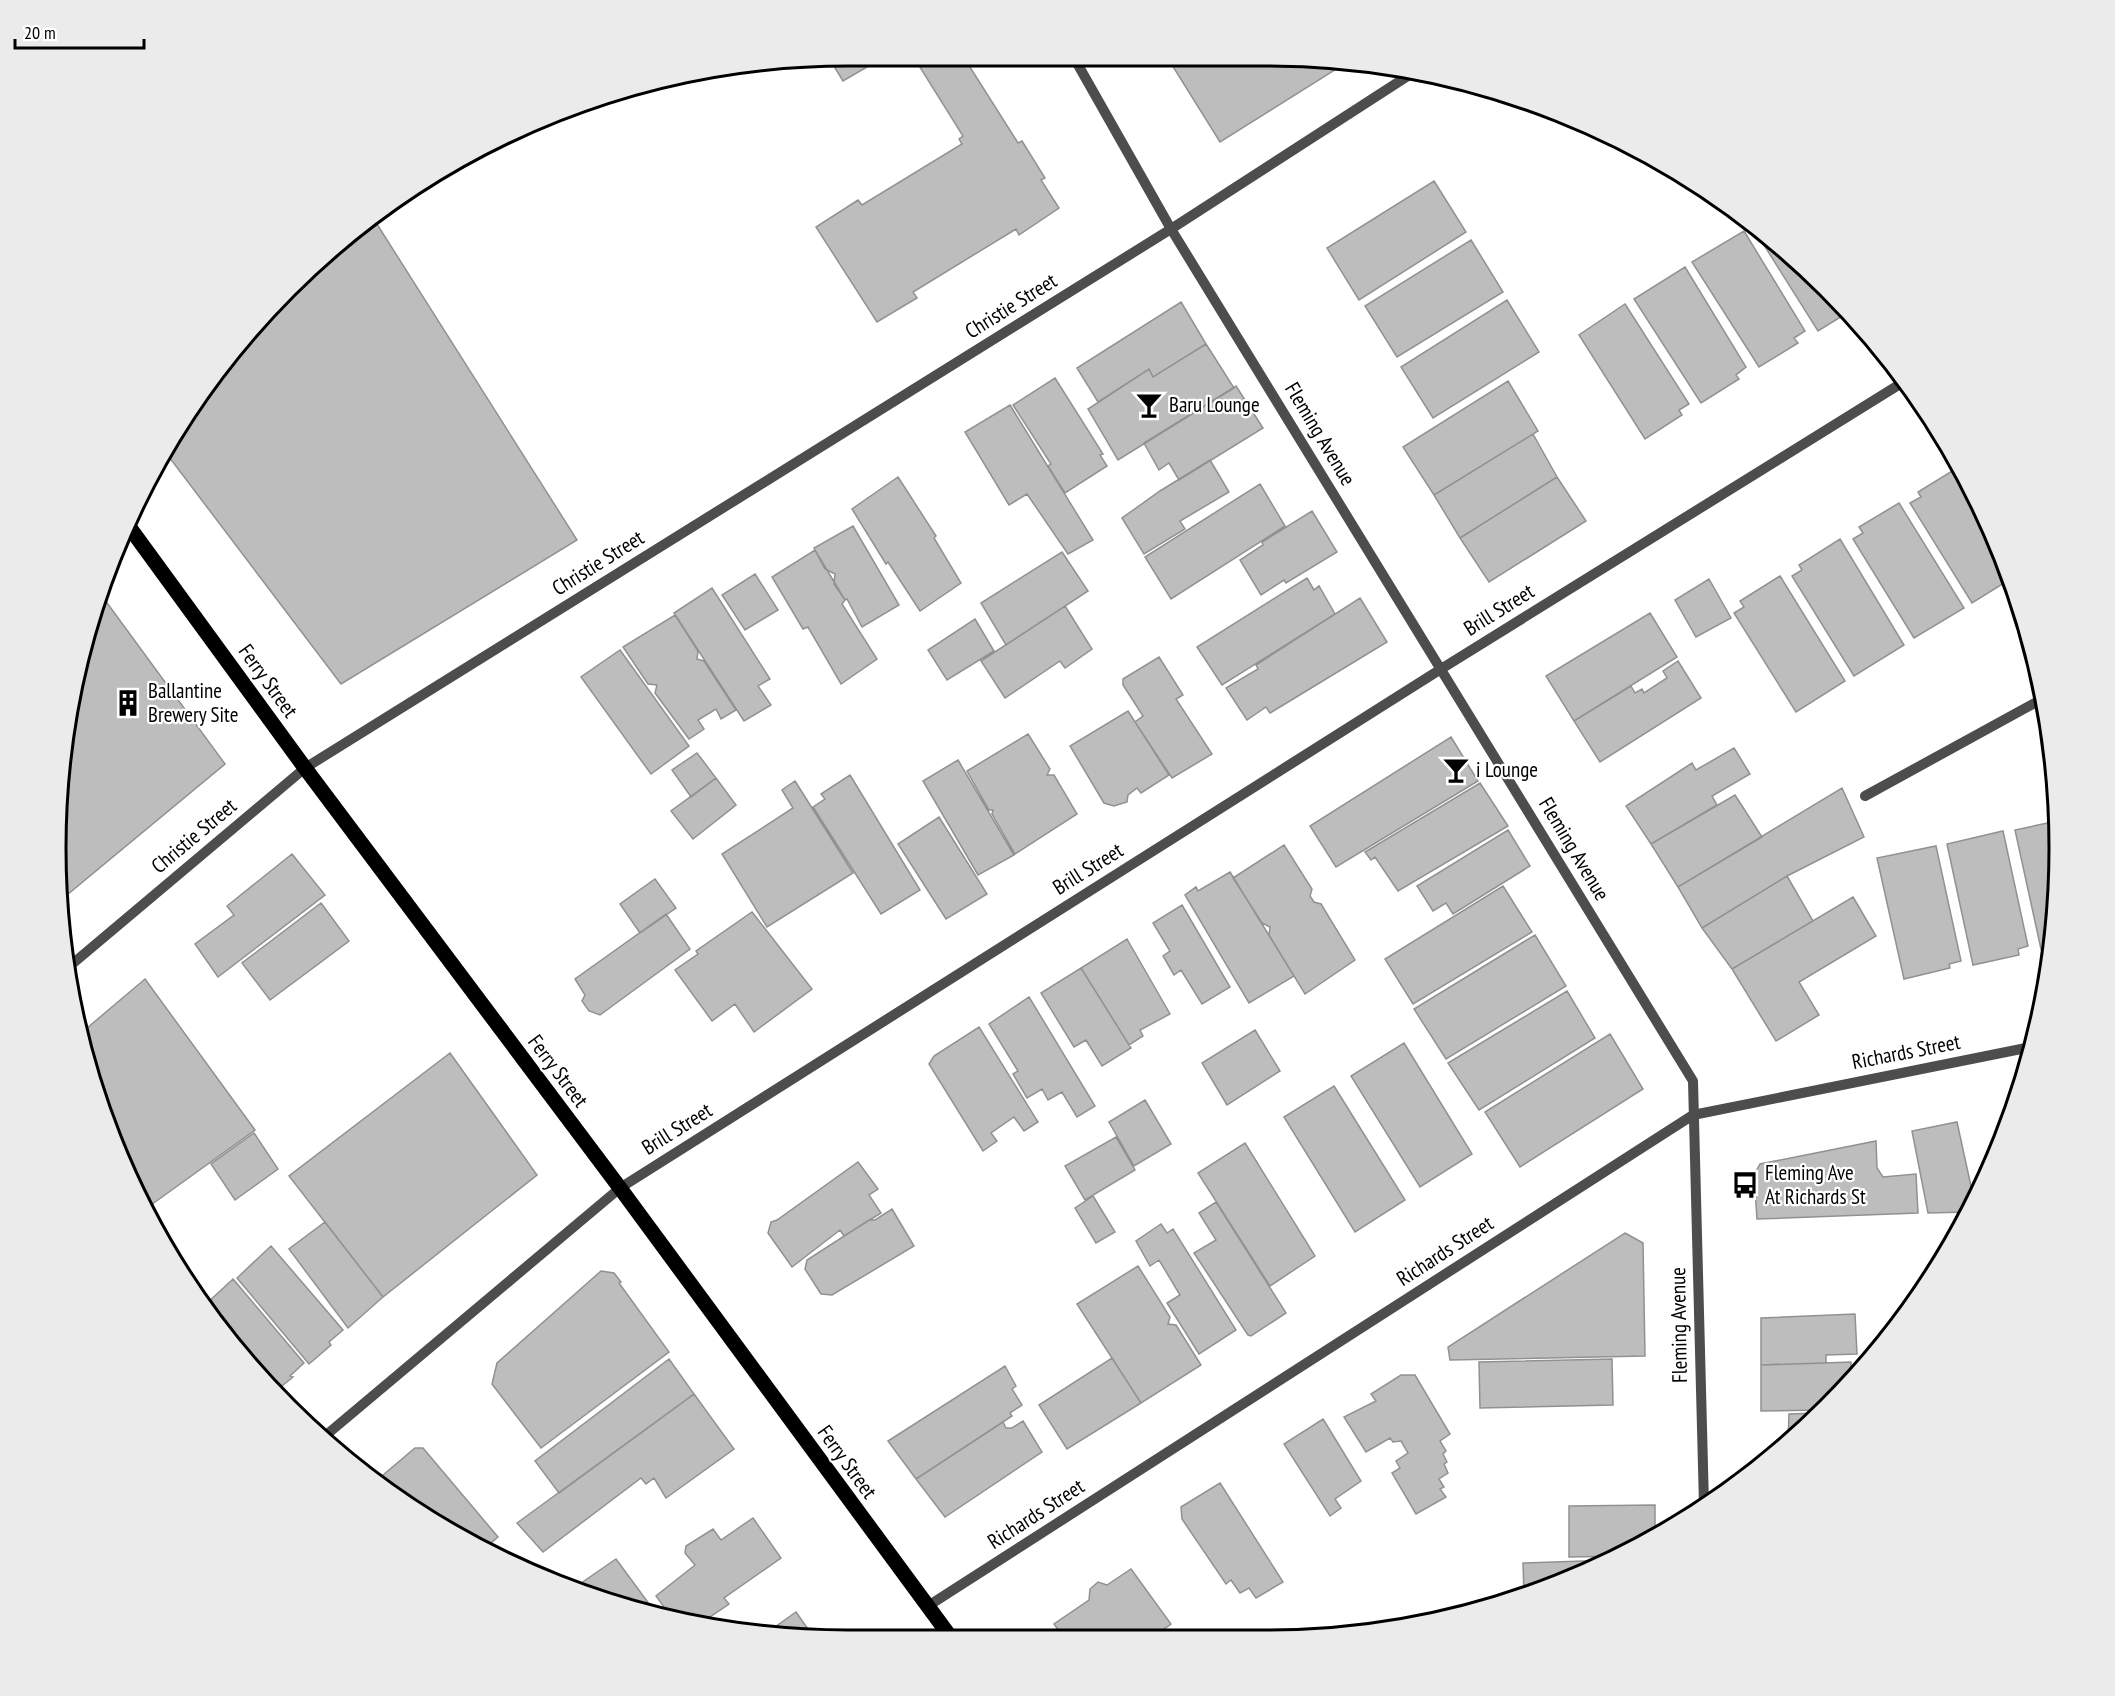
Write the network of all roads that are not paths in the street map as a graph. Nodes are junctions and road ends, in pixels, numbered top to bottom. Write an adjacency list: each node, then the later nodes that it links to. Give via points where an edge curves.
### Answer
1 (1079, 66): 3 (street, Fleming Avenue)
2 (1404, 78): 3 (street, Christie Street)
3 (1171, 228): 6 (street, Fleming Avenue); 8 (street, Christie Street)
4 (1897, 386): 6 (street, Brill Street)
5 (133, 533): 8 (main road, Ferry Street)
6 (1441, 669): 12 (street, Fleming Avenue, via 1693,1081); 13 (street, Brill Street)
7 (2035, 703): 9 (street)
8 (305, 768): 10 (street, Christie Street); 13 (main road, Ferry Street)
9 (1865, 796)
10 (75, 962)
11 (2022, 1049): 12 (street, Richards Street)
12 (1694, 1115): 15 (street, Fleming Avenue); 16 (street, Richards Street)
13 (620, 1188): 14 (street, Brill Street); 16 (main road, Ferry Street)
14 (329, 1433)
15 (1704, 1496)
16 (928, 1606): 17 (main road, Ferry Street)
17 (945, 1630)

